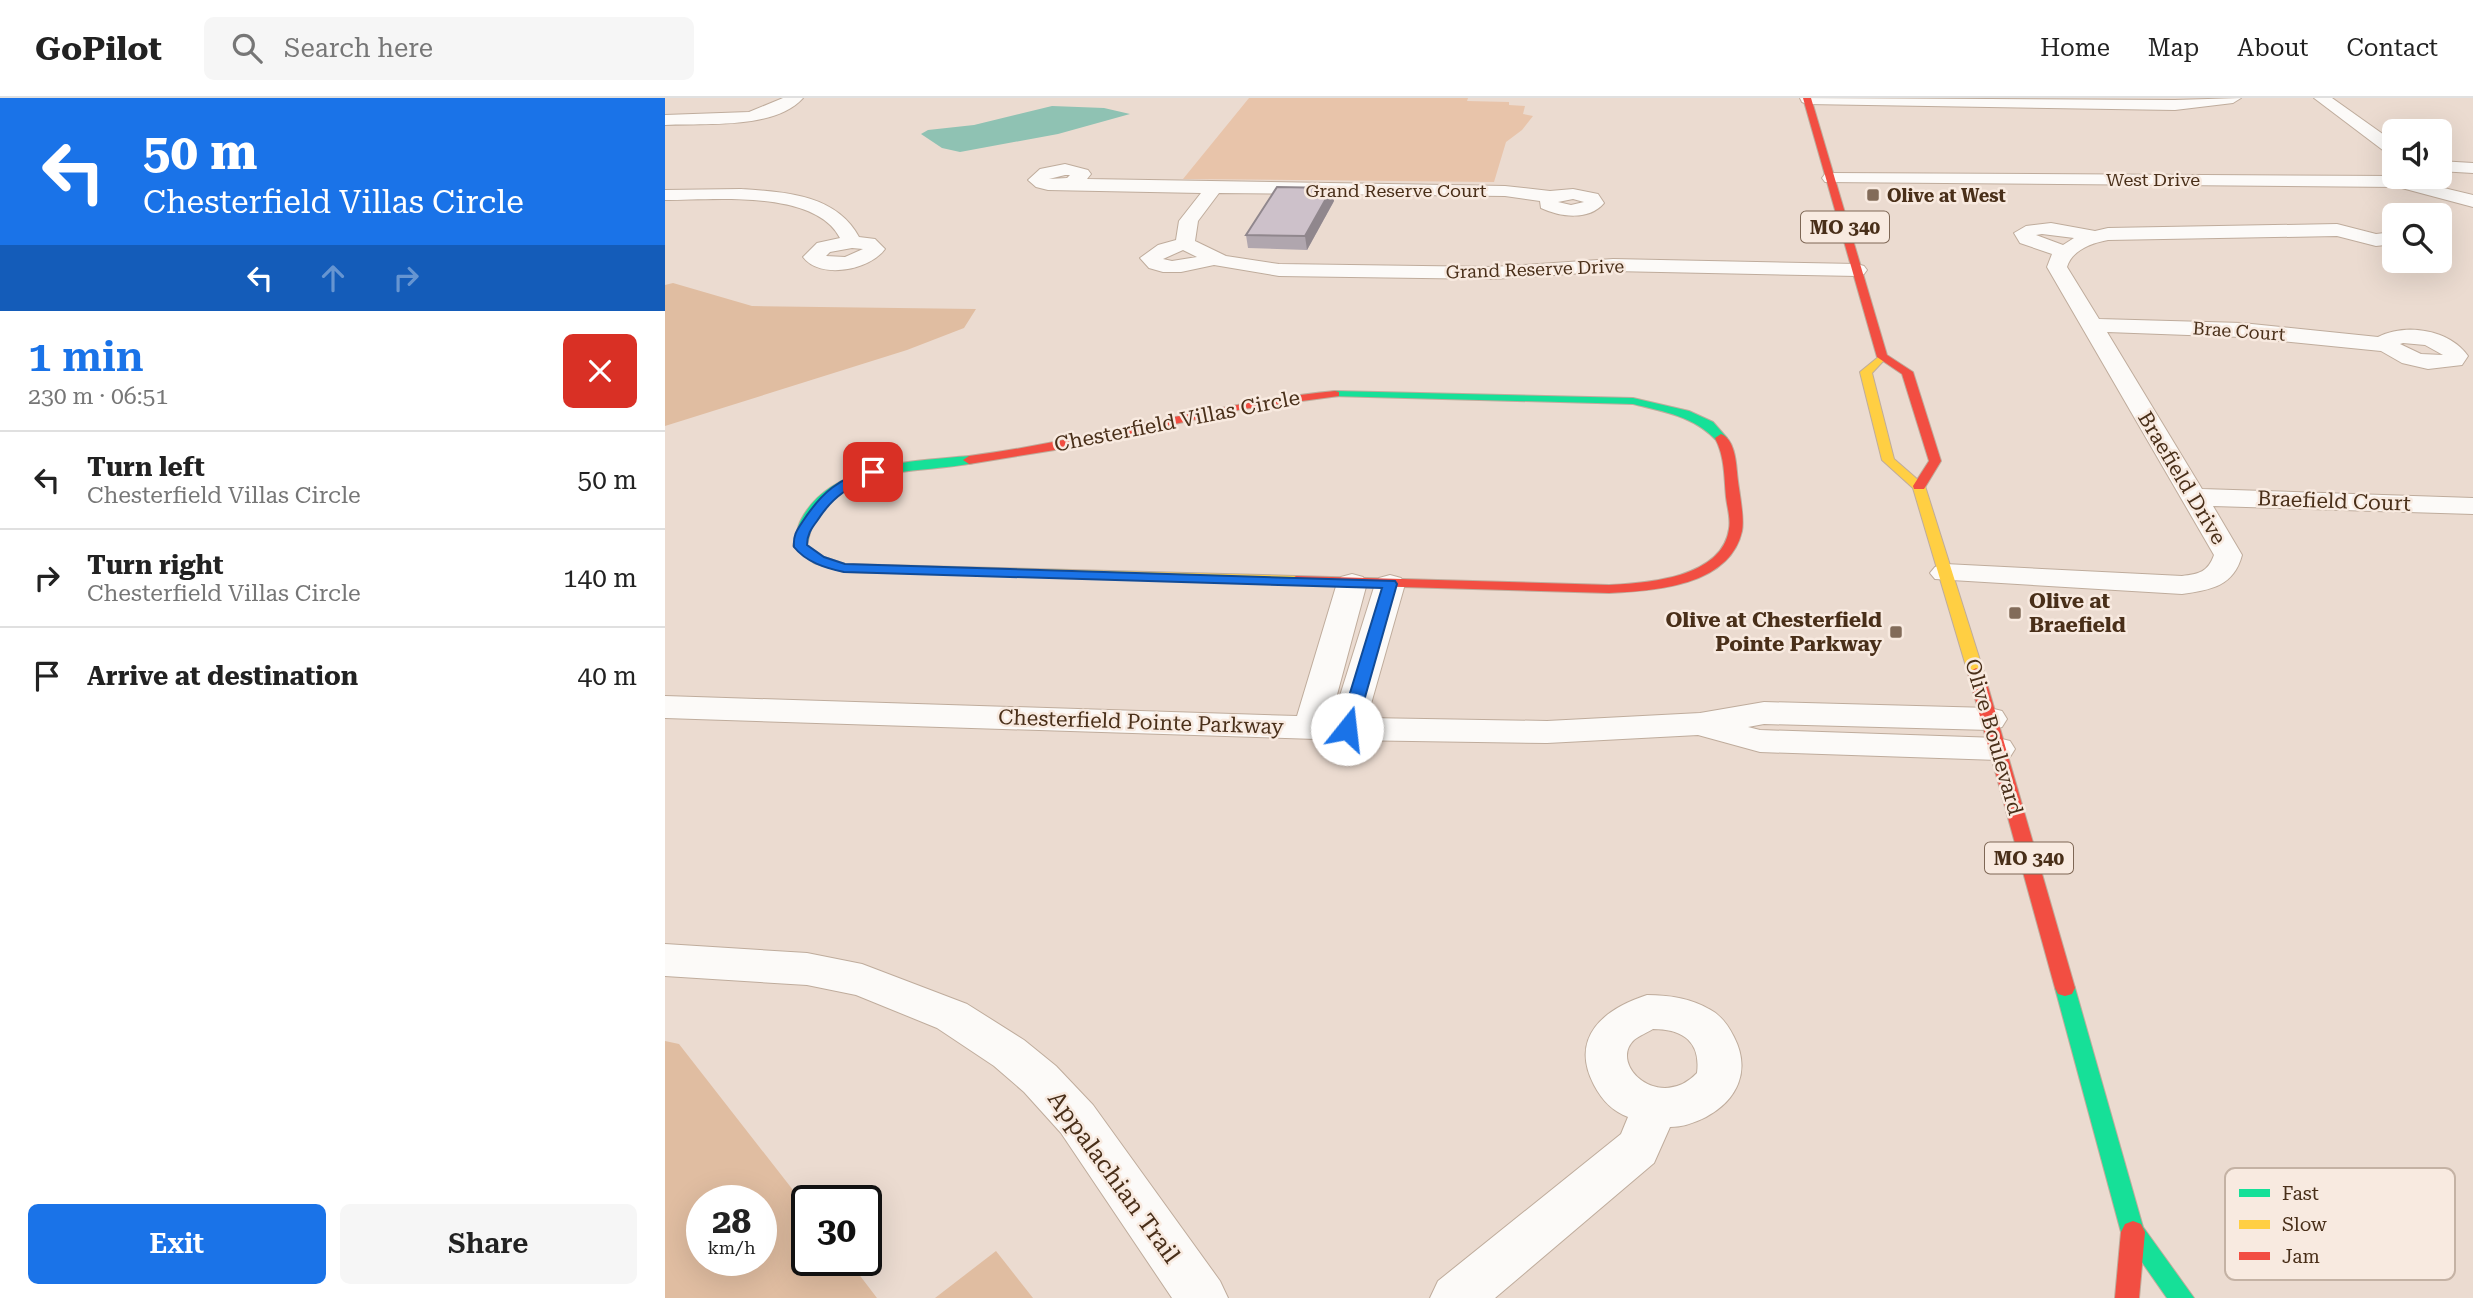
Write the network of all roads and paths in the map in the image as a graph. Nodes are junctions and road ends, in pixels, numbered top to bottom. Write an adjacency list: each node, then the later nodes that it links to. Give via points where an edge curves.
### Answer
1 (795, 98): 6 (street, via 749,117)
2 (1807, 98): 5 (street); 10 (main road, MO 340)
3 (2233, 98): 5 (street, via 2192,105)
4 (2322, 98): 7 (street)
5 (2060, 100)
6 (665, 120)
7 (2382, 141)
8 (2452, 167): 9 (street)
9 (2473, 168)
10 (1831, 178): 11 (street, West Drive); 28 (main road, MO 340)
11 (2127, 180): 12 (street, West Drive); 18 (street)
12 (2382, 180)
13 (1074, 181): 14 (street, Grand Reserve Court)
14 (1214, 188): 17 (street, Grand Reserve Court, via 1505,191); 25 (street, via 1189,221)
15 (2432, 189): 19 (street, West Drive)
16 (665, 195): 24 (street, via 757,196 806,202 835,219 850,233)
17 (1551, 197)
18 (2144, 197)
19 (2473, 201)
20 (2382, 224): 21 (street, via 2363,222)
21 (2337, 230): 22 (street, via 2169,222); 23 (street)
22 (2095, 237): 26 (street); 26 (street, via 2052,228 2024,233 2038,244)
23 (2382, 239)
24 (852, 242)
25 (1185, 244): 27 (street, Grand Reserve Drive); 27 (street, Grand Reserve Drive, via 1165,248 1150,258 1161,267)
26 (2066, 252): 29 (street, Braefield Drive, via 2057,267)
27 (1215, 259): 28 (street, Grand Reserve Drive, via 1279,270 1493,274 1613,265)
28 (1857, 270): 31 (main road, MO 340)
29 (2090, 325): 30 (street, Brae Court, via 2242,330); 33 (street, Braefield Drive)
30 (2387, 345)
31 (1882, 357): 32 (main road, via 1907,372 1935,461); 32 (main road, via 1866,372 1888,460)
32 (1919, 485): 35 (main road, Olive Boulevard / MO 340)
33 (2195, 497): 34 (street, Braefield Court); 35 (street, Braefield Drive, via 2228,555 2225,568 2209,581 2182,585)
34 (2473, 506)
35 (1945, 573): 41 (main road, Olive Boulevard / MO 340)
36 (1352, 583): 37 (main road, Chesterfield Villas Circle); 37 (main road, Chesterfield Villas Circle, via 844,568 807,553 800,547 800,536 835,490 873,472 998,456 1297,396 1633,401 1690,415 1716,432 1725,445 1735,533 1725,550 1693,575 1671,583 1608,589); 39 (street)
37 (1390, 584): 40 (street)
38 (665, 707): 39 (street, Chesterfield Pointe Parkway)
39 (1311, 727): 40 (street, Chesterfield Pointe Parkway)
40 (1347, 729): 41 (street, Chesterfield Pointe Parkway, via 1548,732 1700,724 1760,741)
41 (1994, 734): 44 (main road, Olive Boulevard / MO 340)
42 (665, 960): 45 (street, Appalachian Trail, via 818,971 862,981 952,1016 1009,1053 1077,1119)
43 (1655, 1108): 46 (street, via 1638,1148)
44 (2133, 1232): 47 (main road, Olive Boulevard / MO 340); 48 (main road, Olive Boulevard / MO 340)
45 (1202, 1298)
46 (1456, 1298)
47 (2127, 1298)
48 (2182, 1298)

